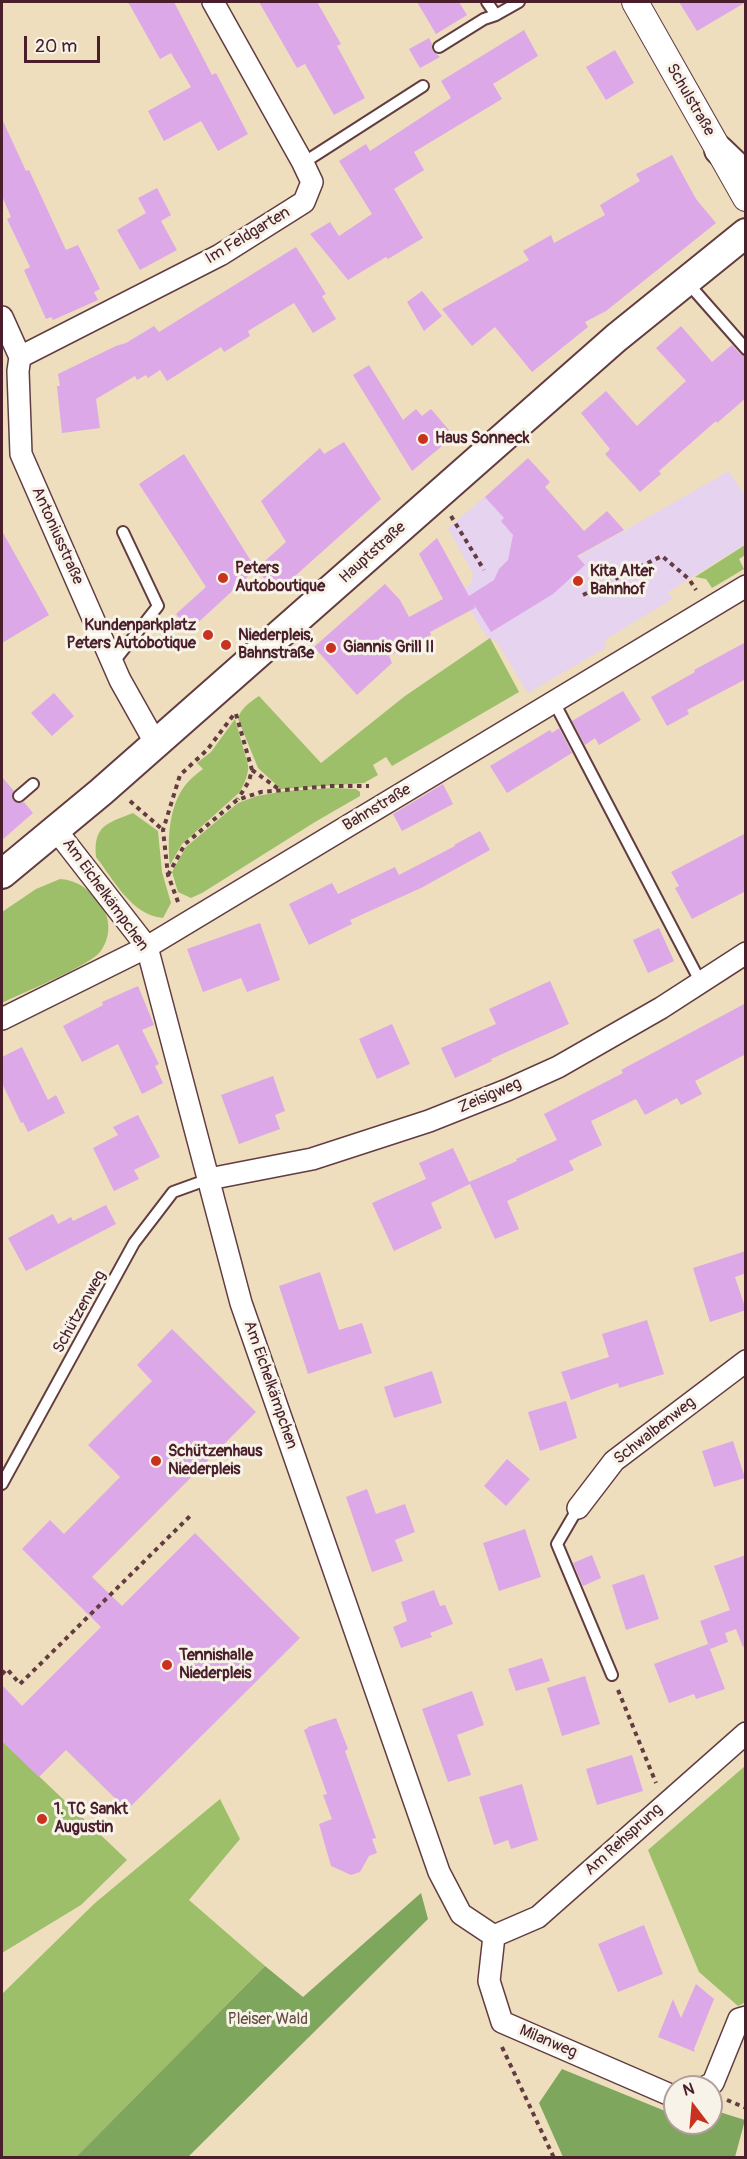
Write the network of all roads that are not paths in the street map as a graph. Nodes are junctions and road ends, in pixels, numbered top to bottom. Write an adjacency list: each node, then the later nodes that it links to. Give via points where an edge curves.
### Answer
1 (213, 2): 9 (street, Im Feldgarten)
2 (487, 2): 5 (lane)
3 (519, 2): 5 (lane)
4 (635, 2): 8 (street, Schulstraße)
5 (496, 15): 6 (lane)
6 (439, 47)
7 (423, 86): 9 (lane)
8 (719, 150): 10 (main road); 11 (street, Schulstraße)
9 (303, 162): 16 (street, Im Feldgarten, via 312,182 304,202 220,255)
10 (746, 176)
11 (746, 198)
12 (746, 233): 13 (main road, Hauptstraße)
13 (686, 281): 15 (lane); 21 (main road, Hauptstraße, via 616,338)
14 (2, 317): 16 (street, Antoniusstraße)
15 (746, 349)
16 (18, 367): 19 (street, Antoniusstraße, via 21,454)
17 (123, 532): 19 (lane, via 158,606)
18 (746, 586): 20 (street, Bahnstraße)
19 (113, 663): 21 (street, Antoniusstraße)
20 (554, 702): 26 (street, Bahnstraße); 28 (lane)
21 (156, 744): 24 (main road, Hauptstraße)
22 (33, 784): 23 (lane)
23 (19, 796)
24 (57, 830): 25 (main road, Hauptstraße); 26 (street, Am Eichelkämpchen)
25 (2, 874)
26 (147, 947): 29 (street, Bahnstraße); 30 (street, Am Eichelkämpchen)
27 (746, 953): 28 (street, Zeisigweg)
28 (701, 983): 30 (street, Zeisigweg, via 558,1066 488,1098 312,1158)
29 (2, 1018)
30 (209, 1179): 32 (lane, Schützenweg, via 173,1192 134,1244); 36 (street, Am Eichelkämpchen, via 241,1303 439,1872 461,1914)
31 (746, 1361): 33 (street, Schwalbenweg, via 614,1461)
32 (2, 1484)
33 (578, 1508): 34 (lane, Schwalbenweg, via 557,1544)
34 (612, 1675)
35 (746, 1733): 36 (street, Am Rehsprung, via 538,1917)
36 (494, 1936): 39 (street, Milanweg, via 489,1981 502,2022)
37 (746, 2017): 38 (street, via 739,2019)
38 (716, 2075)
39 (663, 2092)

